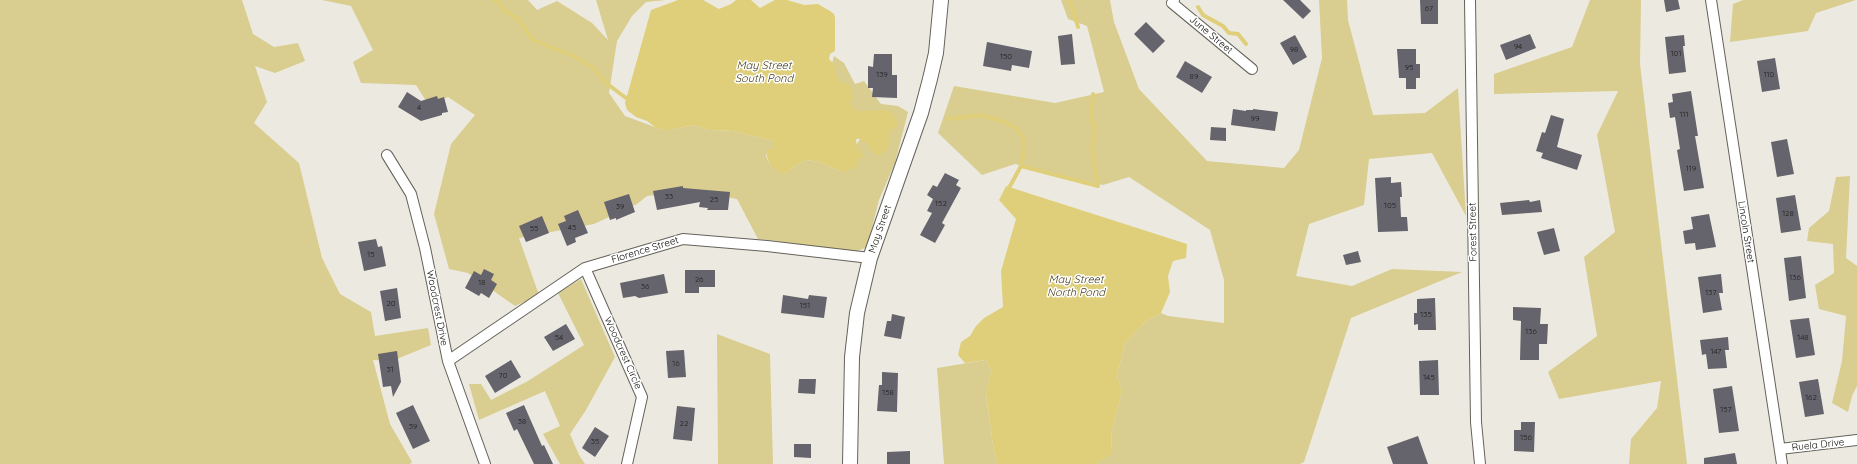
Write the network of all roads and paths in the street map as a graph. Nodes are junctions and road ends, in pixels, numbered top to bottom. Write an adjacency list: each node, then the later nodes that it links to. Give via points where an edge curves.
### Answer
1 (941, 0): 7 (street, May Street, via 936,53 927,92)
2 (1174, 0): 5 (street, June Street, via 1172,3)
3 (1470, 0): 15 (street, Forest Street, via 1476,422)
4 (1711, 0): 11 (street, Lincoln Street)
5 (1252, 70)
6 (387, 155): 9 (street, Woodcrest Drive, via 411,194)
7 (870, 258): 8 (street, Florence Street, via 683,239); 14 (street, May Street, via 852,357)
8 (585, 268): 9 (street, Florence Street); 13 (street, Woodcrest Circle, via 642,397)
9 (448, 361): 12 (street, Woodcrest Drive)
10 (1857, 440): 11 (street, Ruela Drive)
11 (1780, 449): 16 (street, Lincoln Street)
12 (485, 464)
13 (627, 464)
14 (850, 464)
15 (1480, 464)
16 (1782, 464)

